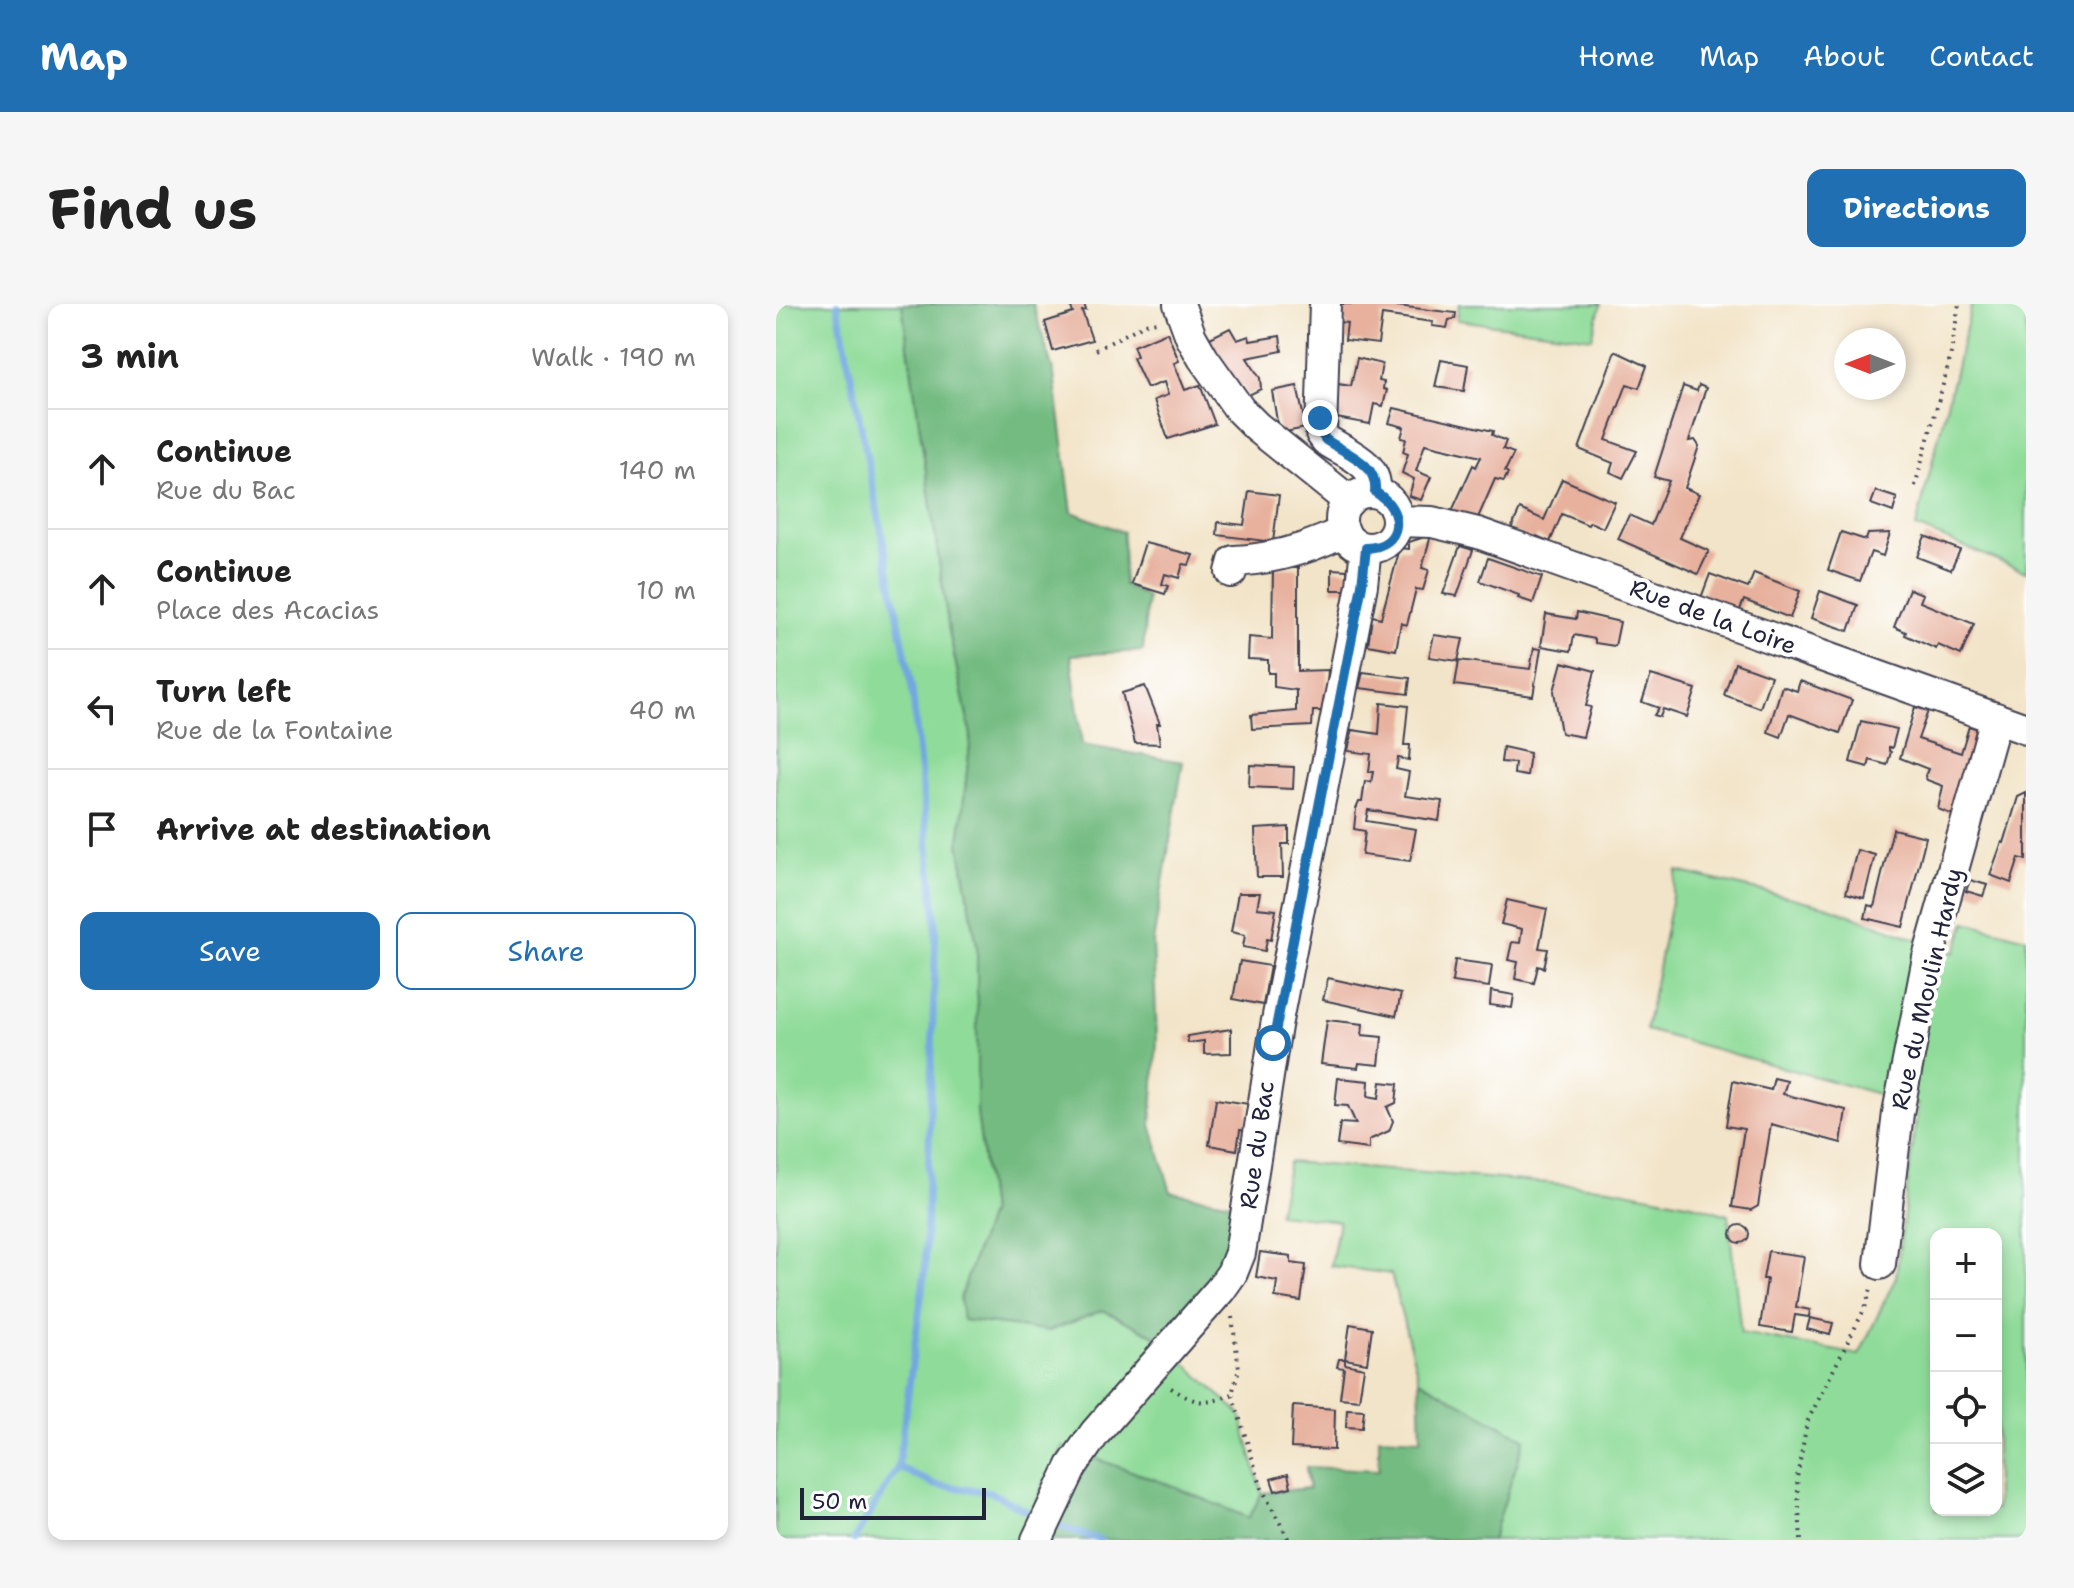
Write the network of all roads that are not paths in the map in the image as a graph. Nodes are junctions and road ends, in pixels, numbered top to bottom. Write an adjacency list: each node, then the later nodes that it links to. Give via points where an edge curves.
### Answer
1 (1325, 304): 3 (street, via 1321,433 1370,467 1374,474)
2 (1181, 310): 3 (street, via 1203,358 1240,410)
3 (1362, 497): 4 (street, via 1393,505); 5 (street, via 1342,515)
4 (1397, 521): 5 (street, via 1387,541 1374,548); 7 (street, Rue de la Loire, via 1432,522 1478,533)
5 (1355, 540): 6 (street, via 1234,561); 10 (street, Rue du Bac, via 1362,585 1276,1026 1243,1243 1220,1290 1072,1466)
6 (1231, 572)
7 (1996, 718): 8 (street, Rue de la Loire); 9 (street, Rue du Moulin Hardy, via 1928,958 1898,1113)
8 (2026, 729)
9 (1880, 1264)
10 (1038, 1538)

